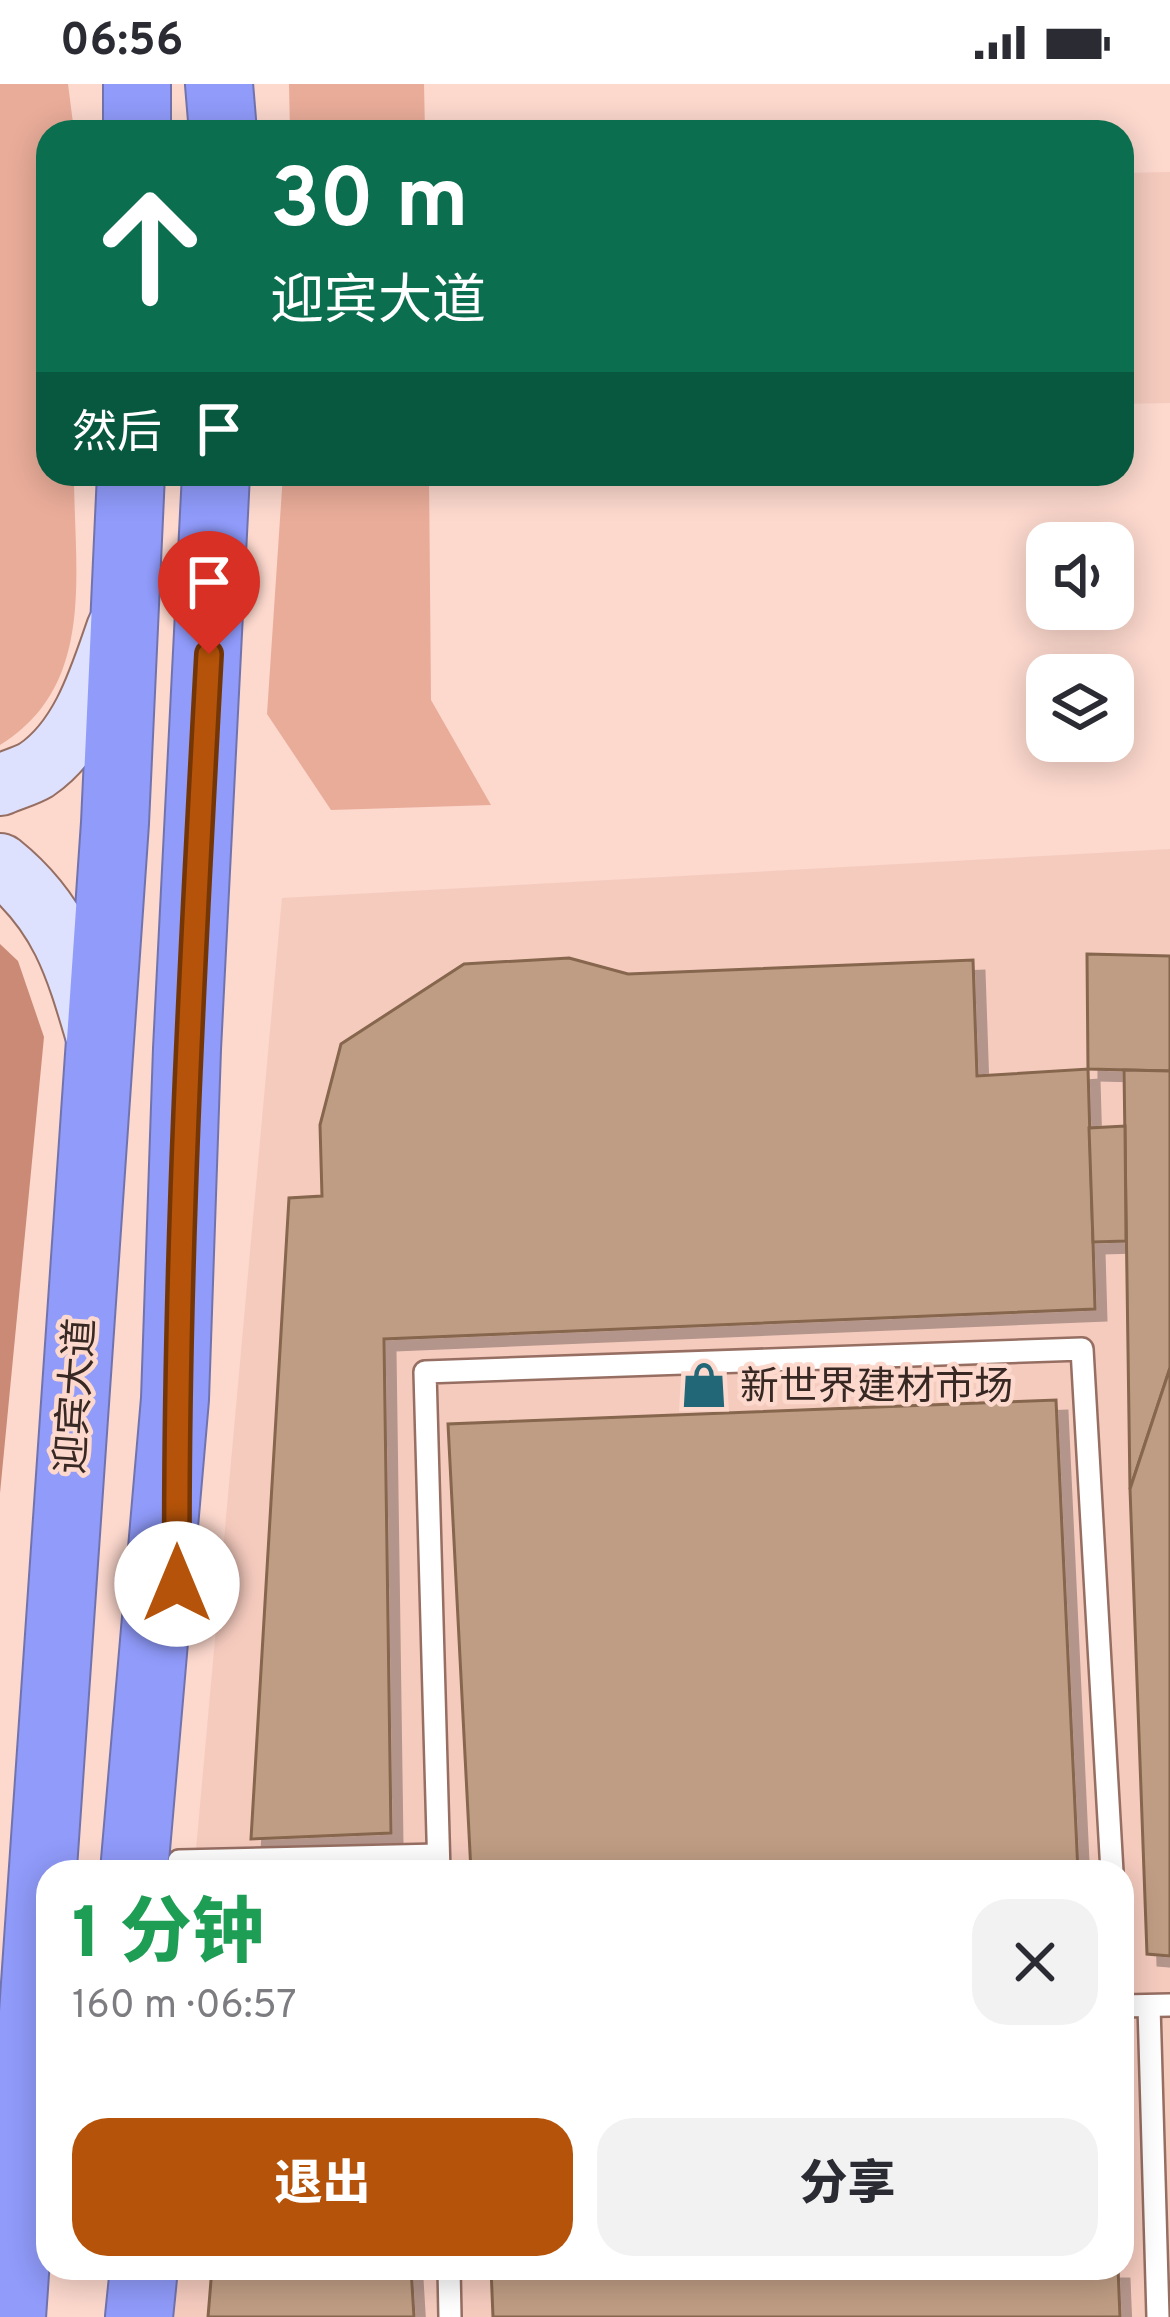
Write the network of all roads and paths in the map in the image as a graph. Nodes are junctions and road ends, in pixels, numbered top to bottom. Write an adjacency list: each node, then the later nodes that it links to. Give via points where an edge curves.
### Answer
1 (131, 486): 3 (highway, 迎宾大道)
2 (215, 486): 8 (highway, via 188,1049)
3 (128, 601): 4 (main road, via 95,693 67,738 36,770); 6 (highway, 迎宾大道)
4 (0, 785)
5 (0, 864): 6 (main road, via 53,919)
6 (98, 1044): 7 (highway, 迎宾大道)
7 (43, 1860)
8 (164, 1860)
9 (438, 1860): 10 (lane, via 425,1372 1082,1348)
10 (1111, 1860)
11 (36, 1962): 16 (highway, 迎宾大道)
12 (1160, 2005): 20 (lane)
13 (99, 2280): 17 (highway)
14 (143, 2280): 18 (highway)
15 (449, 2280): 19 (lane)
16 (12, 2317)
17 (96, 2317)
18 (139, 2317)
19 (450, 2317)
20 (1158, 2317)

